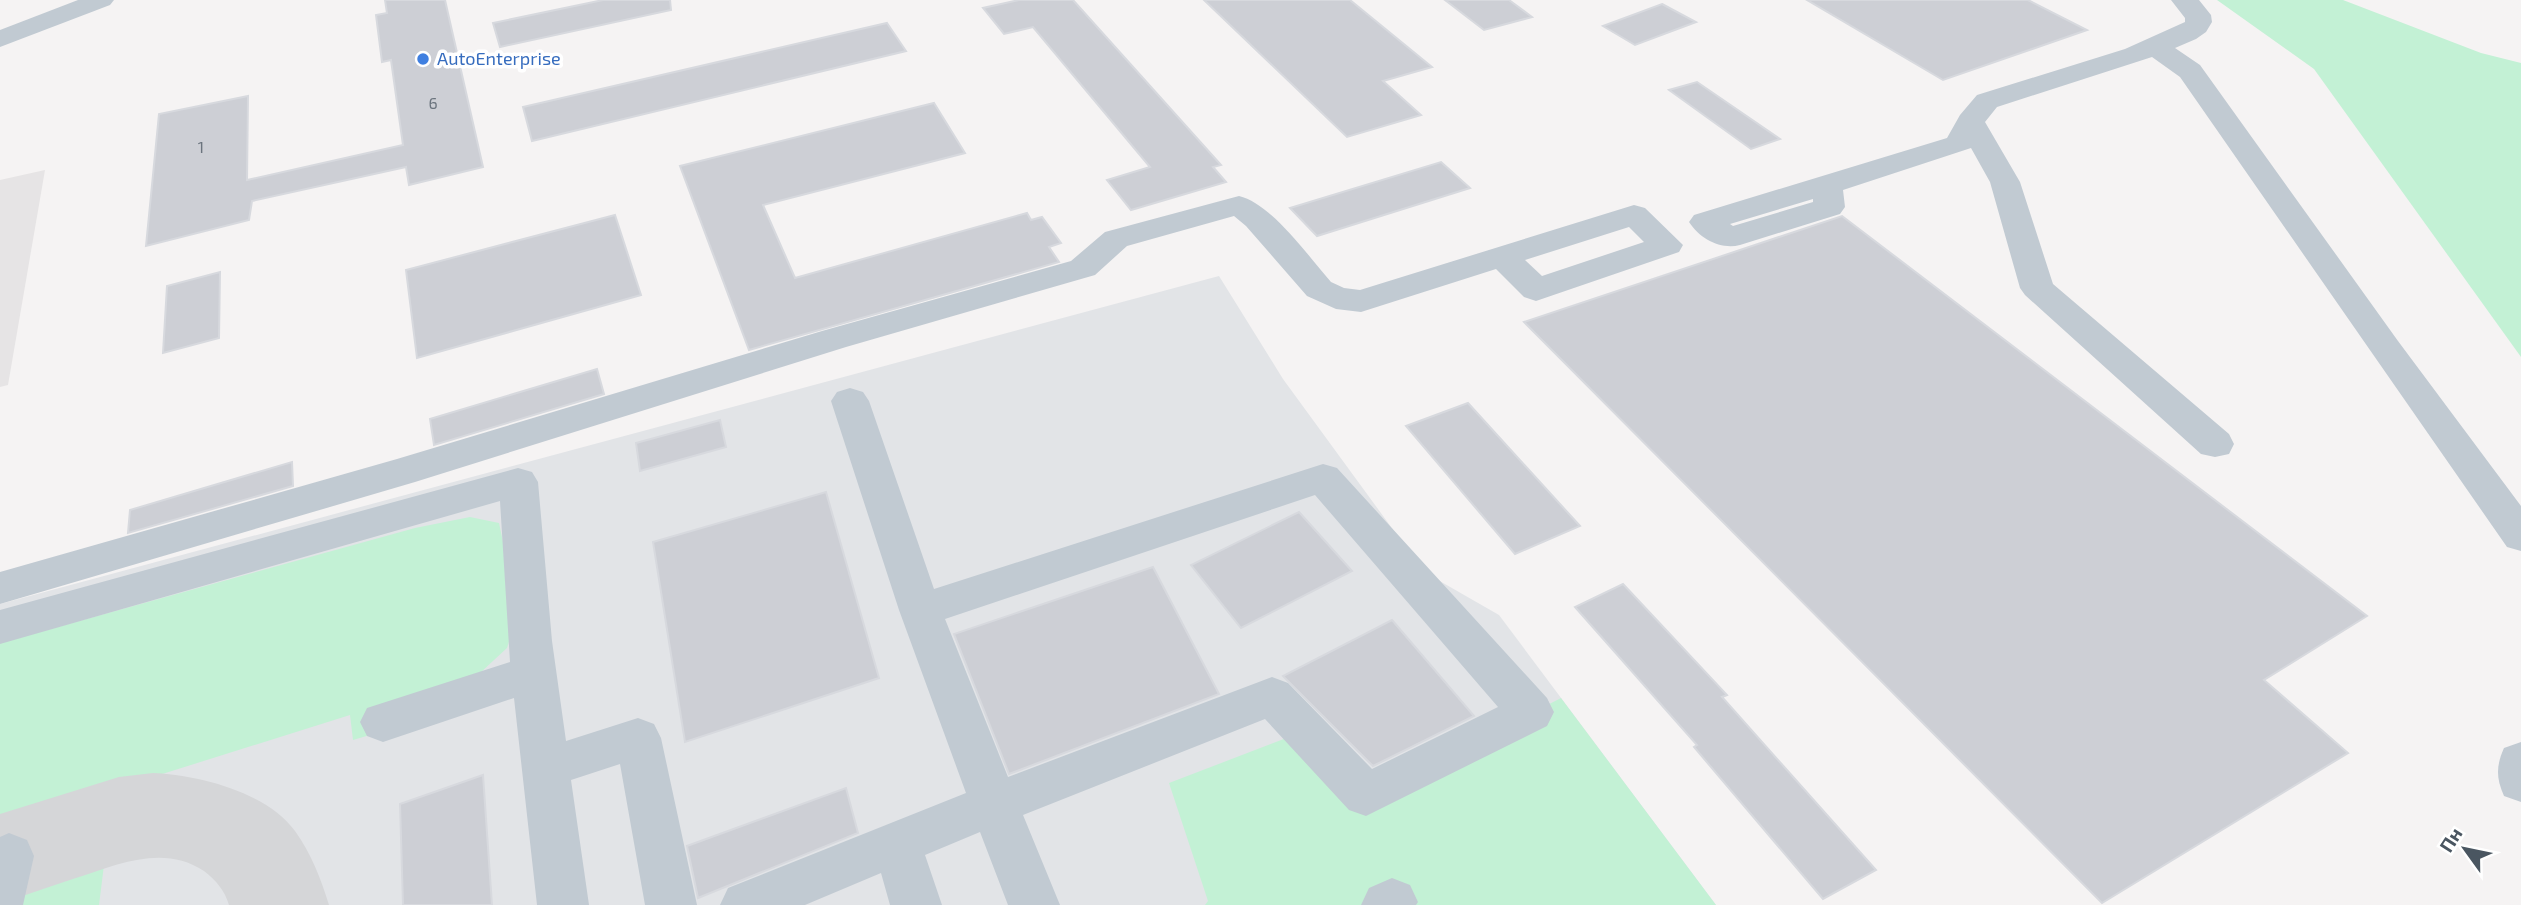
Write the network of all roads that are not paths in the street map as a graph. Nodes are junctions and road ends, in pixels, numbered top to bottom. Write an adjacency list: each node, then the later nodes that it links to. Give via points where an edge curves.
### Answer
1 (101, 0): 3 (street)
2 (2184, 0): 4 (street, via 2199,24 2194,31)
3 (0, 39)
4 (2155, 47): 5 (street, via 1987,101); 10 (street, via 2190,71)
5 (1970, 121): 6 (street, via 1959,144); 9 (street, via 2006,182 2037,288)
6 (1827, 185)
7 (1502, 256): 11 (street, via 1361,301 1336,298 1319,289 1239,205 1116,239 1083,268)
8 (850, 401): 12 (street)
9 (2215, 444)
10 (2521, 536)
11 (0, 589)
12 (920, 610): 19 (street); 19 (street, via 1323,478 1531,712 1366,795 1272,696)
13 (0, 627): 14 (street, via 518,482)
14 (534, 673): 15 (street); 17 (street)
15 (383, 722)
16 (2521, 762): 18 (street)
17 (546, 768): 21 (street); 22 (street, via 638,737)
18 (2521, 781)
19 (994, 804): 20 (street); 25 (street)
20 (897, 845): 23 (street); 24 (street)
21 (563, 905)
22 (671, 905)
23 (746, 905)
24 (916, 905)
25 (1034, 905)

